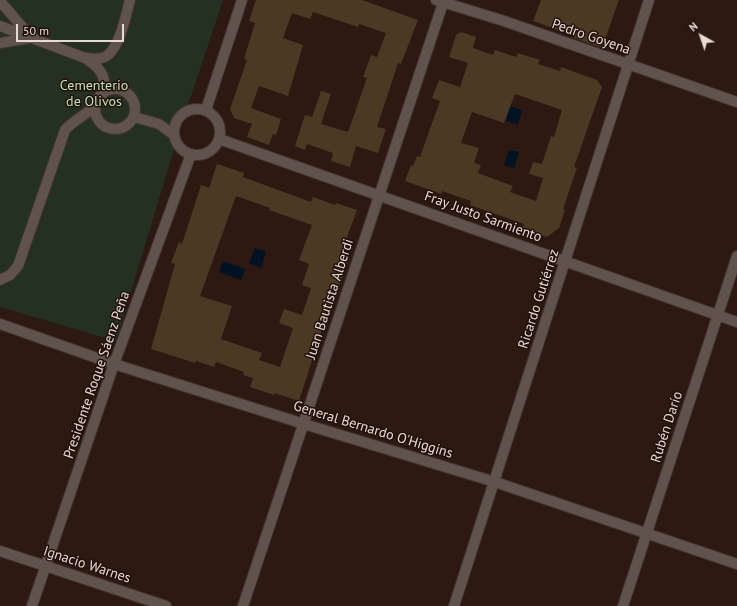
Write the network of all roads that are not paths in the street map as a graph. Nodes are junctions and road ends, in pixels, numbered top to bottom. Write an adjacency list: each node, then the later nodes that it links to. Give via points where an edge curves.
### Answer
1 (130, 0): 9 (street, via 116,44 108,55 98,59)
2 (242, 0): 14 (street)
3 (649, 0): 10 (street, Ricardo Gutiérrez)
4 (0, 1): 7 (street)
5 (441, 1): 10 (street, Pedro Goyena); 21 (street, Juan Bautista Alberdi)
6 (0, 26): 7 (street)
7 (31, 38): 8 (street); 9 (street)
8 (0, 43)
9 (85, 58): 11 (street, via 95,64 103,76 106,84)
10 (629, 65): 12 (street, Pedro Goyena); 23 (street, Ricardo Gutiérrez)
11 (103, 94): 13 (street); 15 (street, via 115,89 128,93 135,104)
12 (737, 102)
13 (96, 105): 15 (street, via 97,118 112,129 125,127); 24 (street, via 65,130 18,266 10,275)
14 (206, 110): 16 (street, via 191,110); 19 (street, via 216,119 220,132)
15 (134, 117): 17 (street)
16 (179, 118): 17 (street); 18 (street)
17 (159, 124): 18 (street)
18 (174, 135): 20 (street, via 179,146)
19 (219, 139): 20 (street, via 211,150 198,155); 21 (street, Fray Justo Sarmiento)
20 (191, 154): 28 (street, Presidente Roque Sáenz Peña)
21 (379, 196): 23 (street, Fray Justo Sarmiento); 29 (street, Juan Bautista Alberdi)
22 (737, 256): 25 (street, Rubén Darío)
23 (566, 262): 25 (street, Fray Justo Sarmiento); 30 (street, Ricardo Gutiérrez)
24 (0, 280)
25 (718, 315): 26 (street, Fray Justo Sarmiento); 31 (street, Rubén Darío)
26 (737, 322)
27 (0, 324): 28 (street, General Bernardo O'Higgins)
28 (114, 364): 29 (street, General Bernardo O'Higgins); 34 (street, Presidente Roque Sáenz Peña)
29 (304, 424): 30 (street, General Bernardo O'Higgins); 37 (street, Juan Bautista Alberdi)
30 (494, 482): 31 (street, General Bernardo O'Higgins); 38 (street, Ricardo Gutiérrez)
31 (647, 533): 33 (street, General Bernardo O'Higgins); 39 (street, Rubén Darío)
32 (0, 551): 34 (street, Ignacio Warnes)
33 (737, 564)
34 (46, 566): 35 (street, Presidente Roque Sáenz Peña); 36 (street, Ignacio Warnes)
35 (32, 606)
36 (166, 606)
37 (243, 606)
38 (454, 606)
39 (624, 606)

